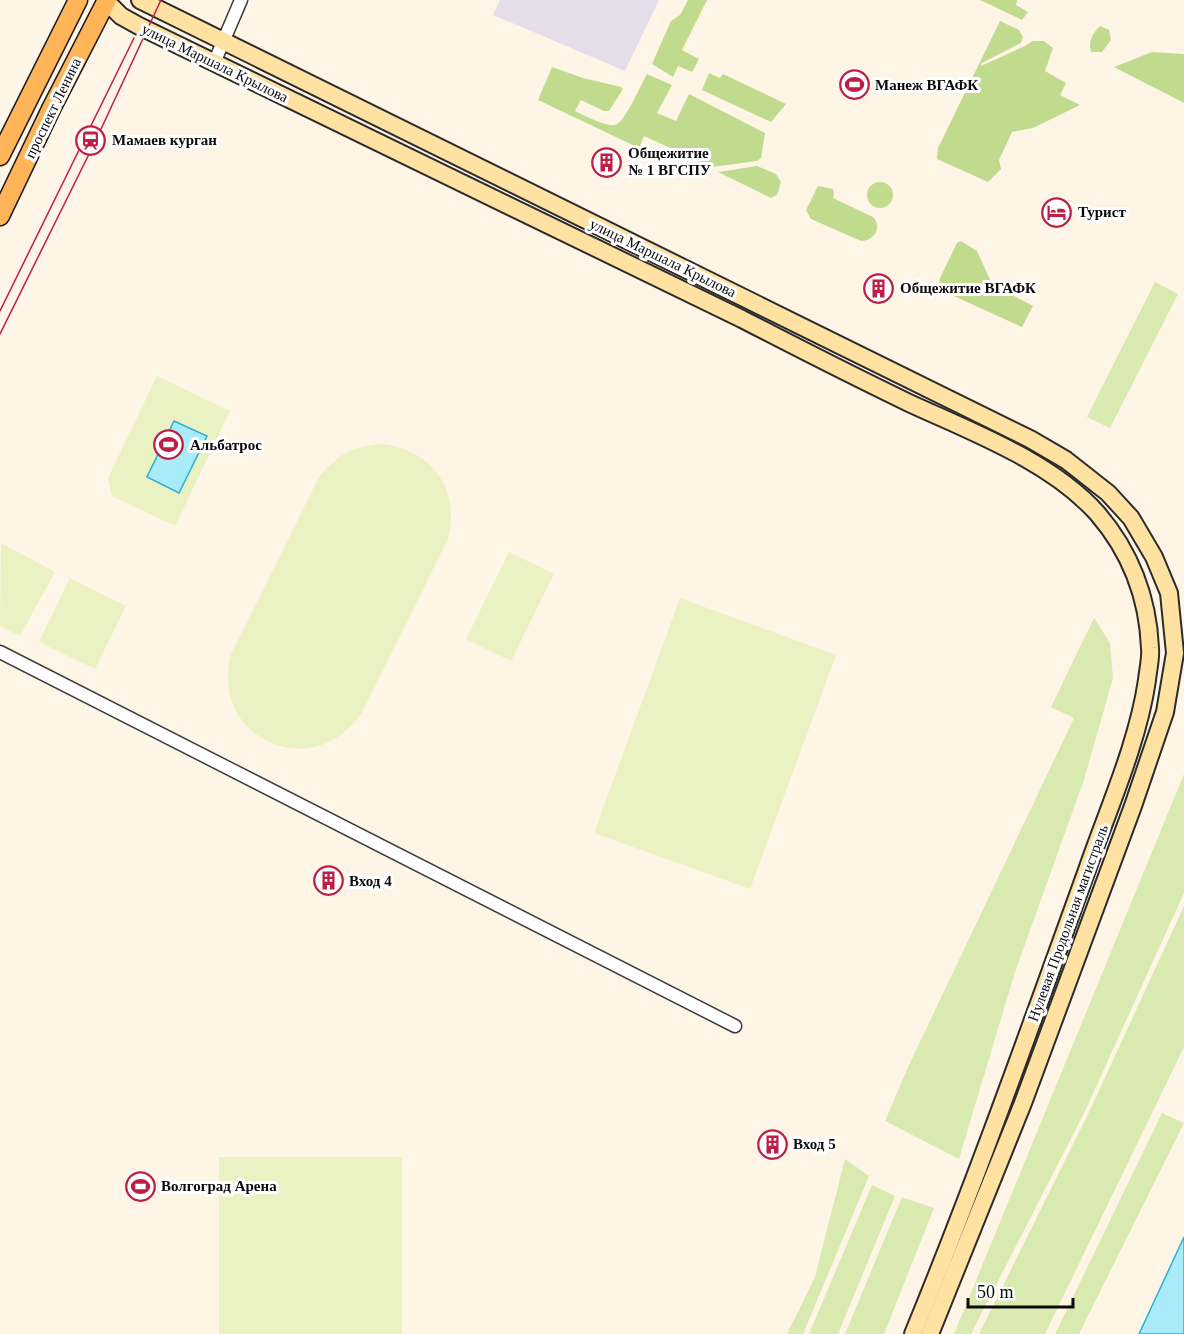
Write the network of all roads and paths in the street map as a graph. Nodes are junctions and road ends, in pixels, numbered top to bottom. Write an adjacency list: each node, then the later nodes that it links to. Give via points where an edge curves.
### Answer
1 (78, 0): 7 (main road, проспект Ленина)
2 (140, 0): 5 (main road, улица Маршала Крылова)
3 (241, 0): 5 (street)
4 (106, 1): 6 (main road, улица Маршала Крылова, via 121,16); 8 (main road, проспект Ленина)
5 (222, 42): 6 (street); 9 (main road, улица Маршала Крылова)
6 (214, 63): 10 (main road, улица Маршала Крылова)
7 (0, 156)
8 (0, 216)
9 (844, 347): 10 (main road, via 852,358 850,364); 12 (main road, улица Маршала Крылова, via 1066,460 1108,492 1131,518)
10 (836, 368): 11 (main road, улица Маршала Крылова, via 1008,450 1058,479)
11 (1095, 511): 15 (main road, Нулевая Продольная магистраль, via 1115,535 1144,601 1151,651 1143,709 1003,1102)
12 (1154, 557): 16 (main road, Нулевая Продольная магистраль, via 1168,593 1175,653 1165,712 1023,1103)
13 (0, 652): 14 (street)
14 (735, 1026)
15 (913, 1334)
16 (930, 1334)

